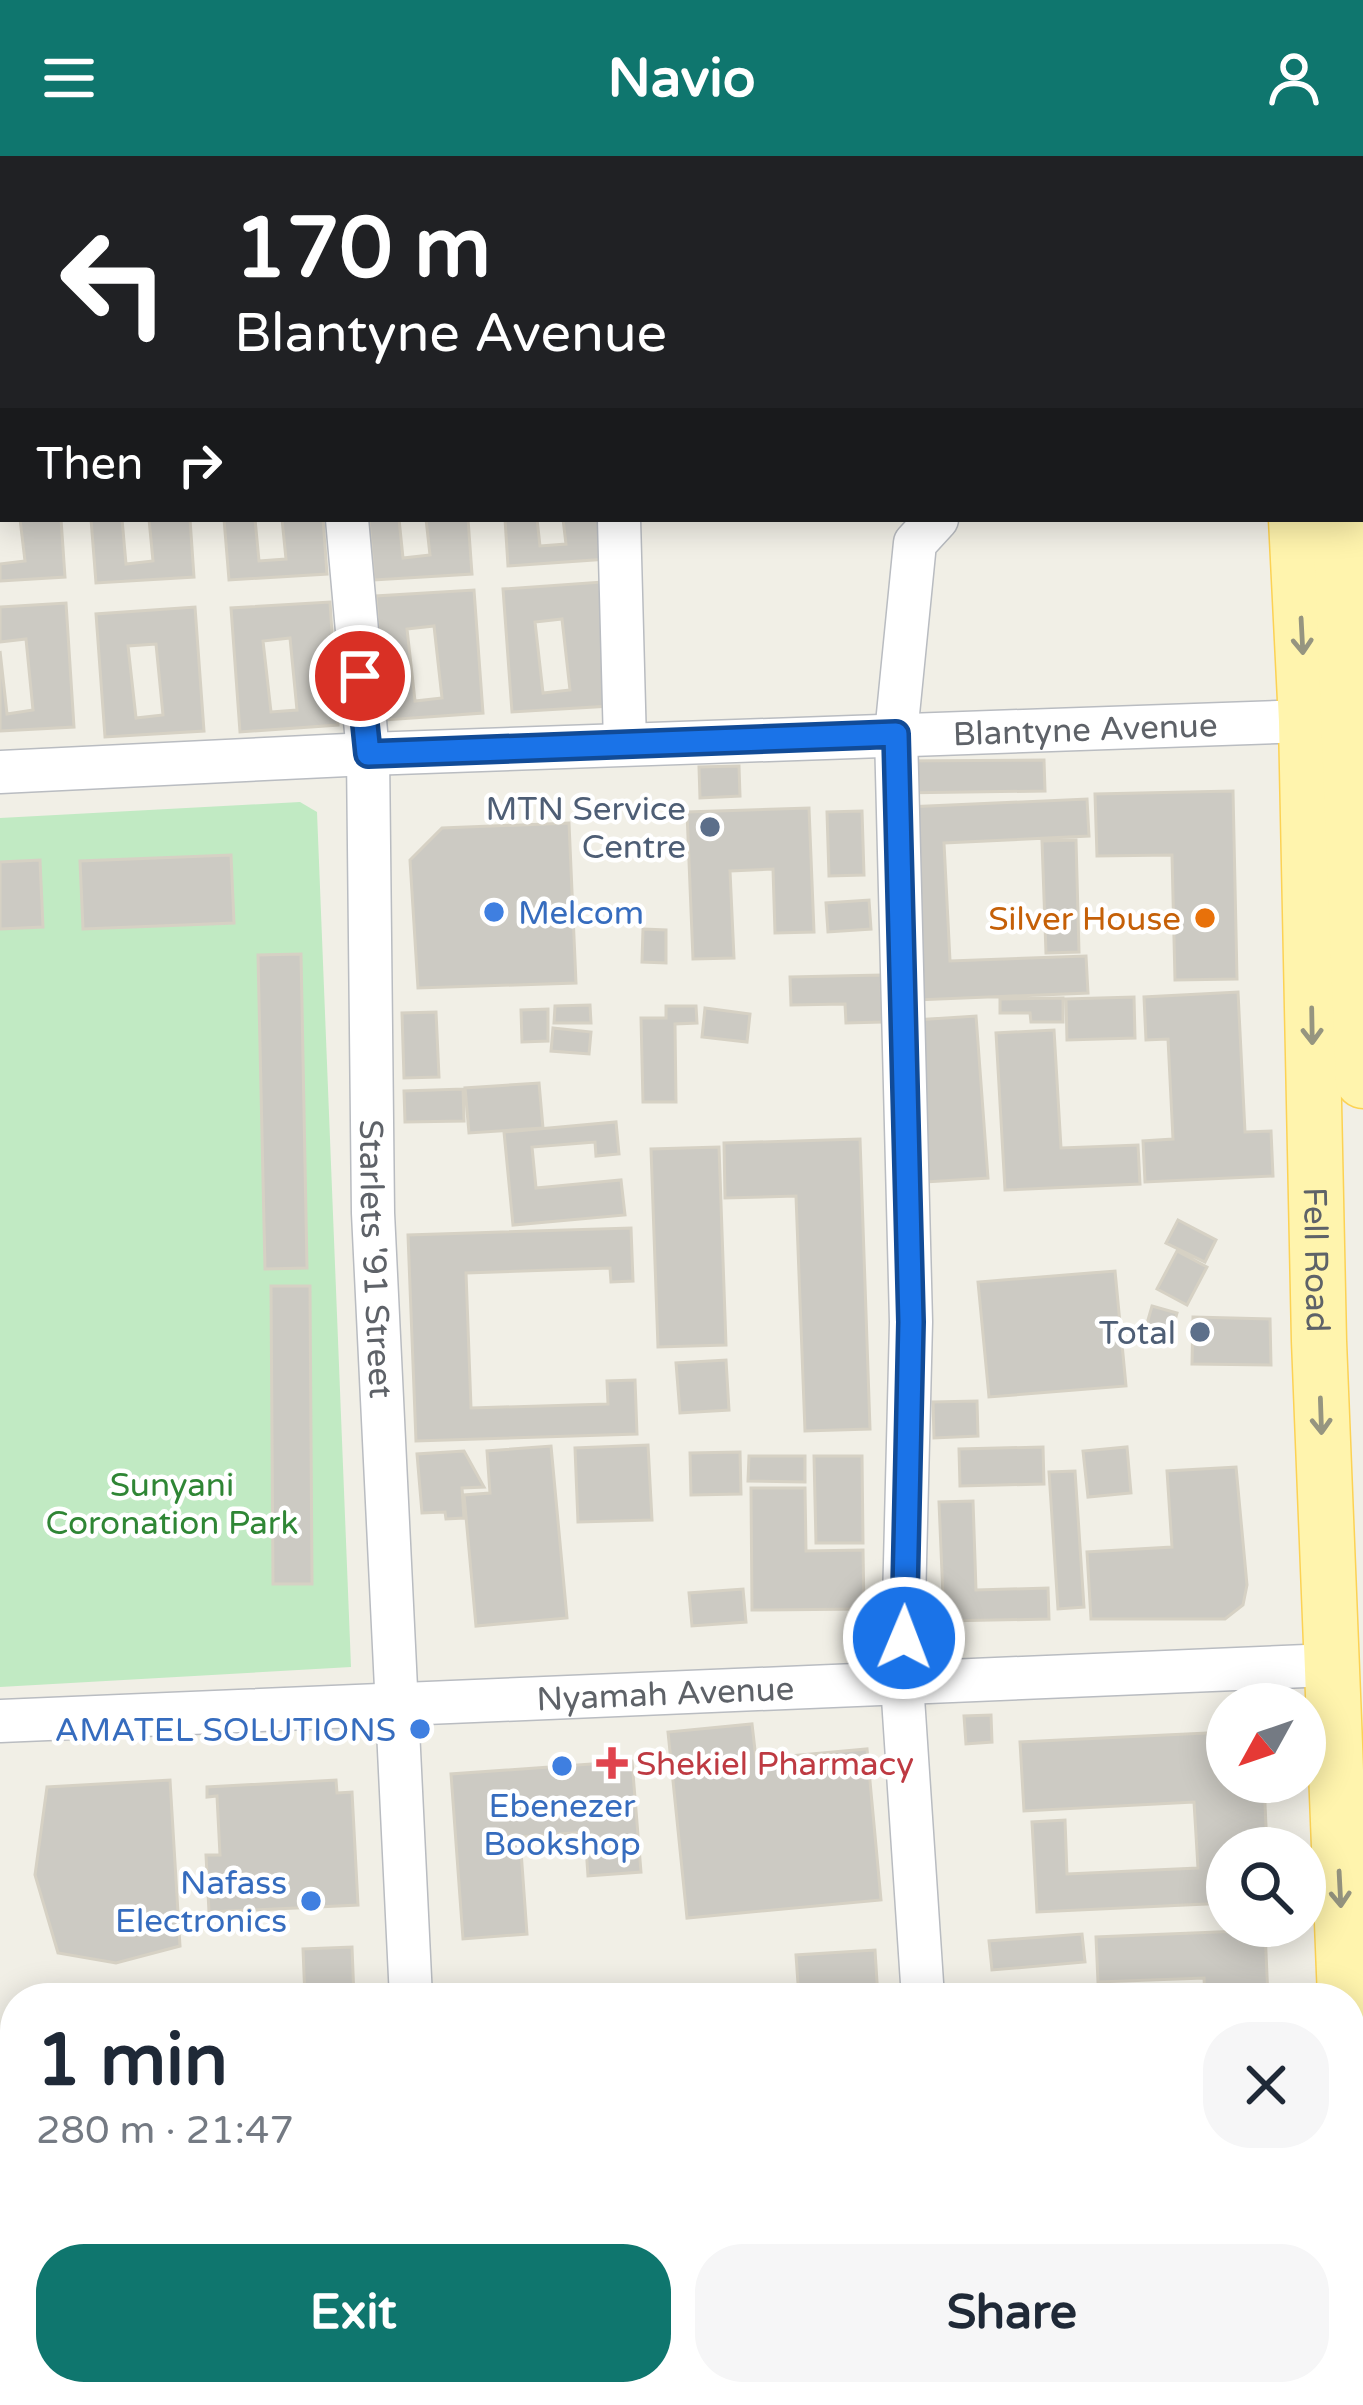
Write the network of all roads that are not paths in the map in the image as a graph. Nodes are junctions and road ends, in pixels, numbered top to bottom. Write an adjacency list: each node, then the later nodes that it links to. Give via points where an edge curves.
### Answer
1 (347, 522): 9 (street, Starlets '91 Street)
2 (619, 522): 8 (street)
3 (934, 522): 7 (street, via 915,543)
4 (1297, 522): 6 (main road, Fell Road, one-way to 6)
5 (1340, 522): 6 (main road, Fell Road)
6 (1340, 721): 7 (street, Blantyne Avenue); 11 (main road, Fell Road); 12 (main road, Fell Road, one-way to 12, via 1318,1341)
7 (896, 734): 8 (street, Blantyne Avenue); 13 (street, via 911,1322)
8 (625, 744): 9 (street, Blantyne Avenue)
9 (368, 754): 10 (street, Blantyne Avenue); 14 (street, Starlets '91 Street, via 373,1213)
10 (0, 772)
11 (1363, 1081)
12 (1330, 1665): 13 (street, Nyamah Avenue); 18 (main road, Fell Road, one-way to 18)
13 (902, 1683): 14 (street, Nyamah Avenue); 17 (street)
14 (400, 1704): 15 (street, Nyamah Avenue); 16 (street, Starlets '91 Street)
15 (0, 1721)
16 (410, 1983)
17 (922, 1983)
18 (1344, 1983)

